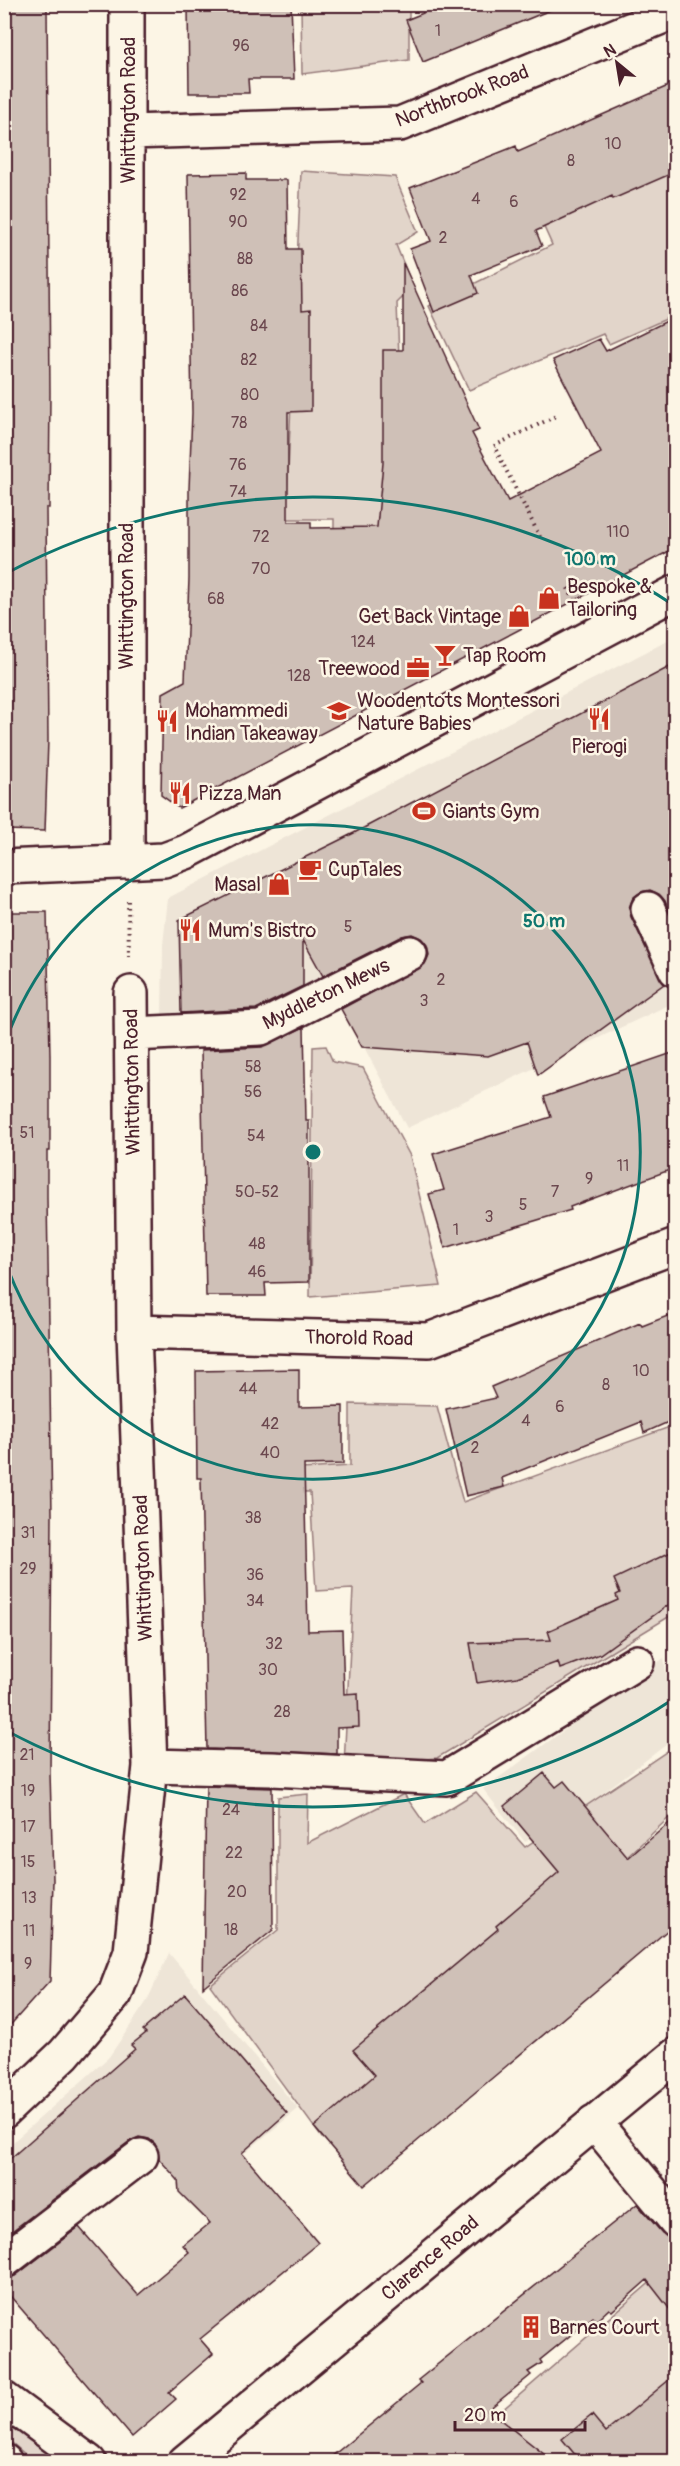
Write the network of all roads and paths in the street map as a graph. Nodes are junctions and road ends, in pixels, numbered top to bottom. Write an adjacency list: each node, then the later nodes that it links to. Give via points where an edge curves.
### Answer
1 (127, 4): 3 (street, Whittington Road)
2 (675, 11): 3 (street, Northbrook Road, via 400,124)
3 (129, 132): 7 (street, Whittington Road)
4 (556, 416): 5 (path, via 494,446)
5 (540, 537)
6 (675, 592): 7 (street, via 186,852 164,860)
7 (127, 862): 8 (street); 12 (path, Whittington Road)
8 (4, 867)
9 (648, 909): 11 (street)
10 (410, 953): 13 (street, Myddleton Mews, via 261,1028)
11 (675, 970)
12 (131, 993): 13 (street, Whittington Road)
13 (132, 1034): 15 (street, Whittington Road)
14 (675, 1246): 15 (street, Thorold Road, via 429,1340)
15 (134, 1332): 17 (street, Whittington Road)
16 (637, 1662): 17 (street, via 447,1778)
17 (150, 1766): 19 (street, Whittington Road, via 131,1952 115,1994 64,2054)
18 (675, 2055): 20 (street, Clarence Road)
19 (4, 2111)
20 (594, 2122): 22 (street); 26 (street, Clarence Road)
21 (141, 2156): 23 (street)
22 (675, 2221)
23 (4, 2260)
24 (4, 2398): 25 (street)
25 (89, 2462)
26 (185, 2462)

